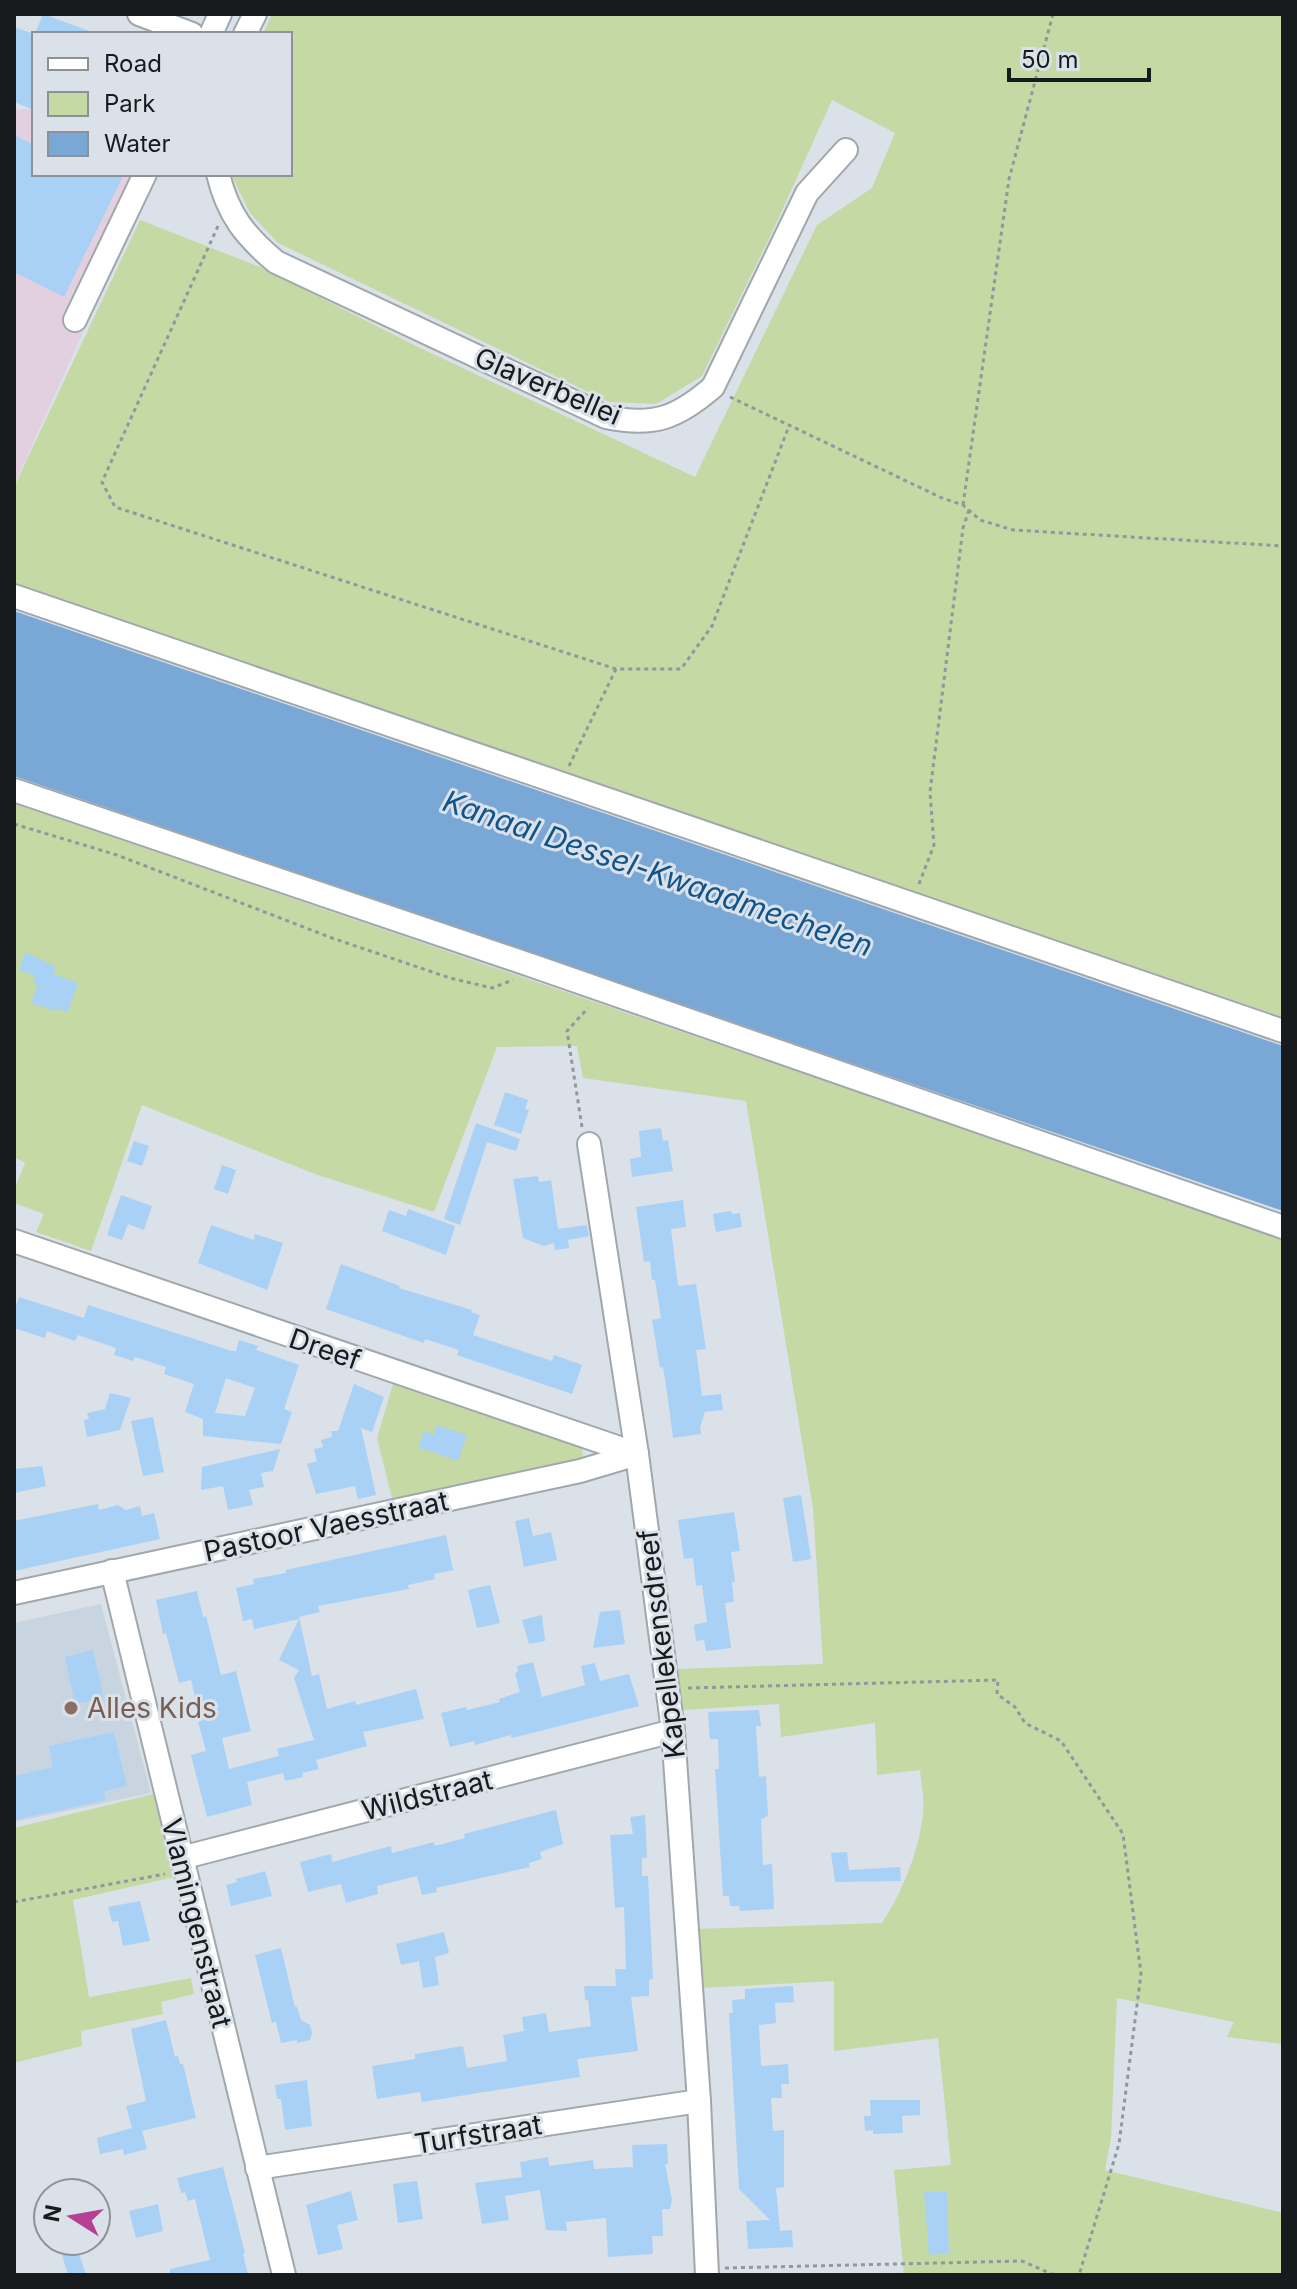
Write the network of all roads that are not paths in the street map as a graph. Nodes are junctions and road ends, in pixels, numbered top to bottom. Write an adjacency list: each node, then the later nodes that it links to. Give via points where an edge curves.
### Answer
1 (139, 14): 3 (street)
2 (255, 14): 5 (street)
3 (168, 19): 4 (street)
4 (189, 32)
5 (246, 32)
6 (846, 150): 8 (street, Glaverbellei, via 807,193 713,387 666,419 634,423 606,417 276,262 250,241 228,205)
7 (144, 176): 9 (street)
8 (219, 176)
9 (75, 320)
10 (14, 596): 12 (street)
11 (14, 790): 14 (street)
12 (1283, 1031)
13 (589, 1144): 16 (street, Kapellekensdreef)
14 (1283, 1227)
15 (14, 1241): 16 (street, Dreef)
16 (637, 1454): 17 (street, Pastoor Vaesstraat, via 580,1471); 19 (street, Kapellekensdreef)
17 (112, 1571): 18 (street, Pastoor Vaesstraat); 20 (street, Vlamingenstraat)
18 (14, 1593)
19 (673, 1731): 20 (street, Wildstraat); 21 (street, Kapellekensdreef)
20 (183, 1864): 22 (street, Vlamingenstraat)
21 (699, 2101): 22 (street, Turfstraat); 23 (street, Kapellekensdreef)
22 (257, 2168): 24 (street, Vlamingenstraat)
23 (707, 2272)
24 (284, 2275)

